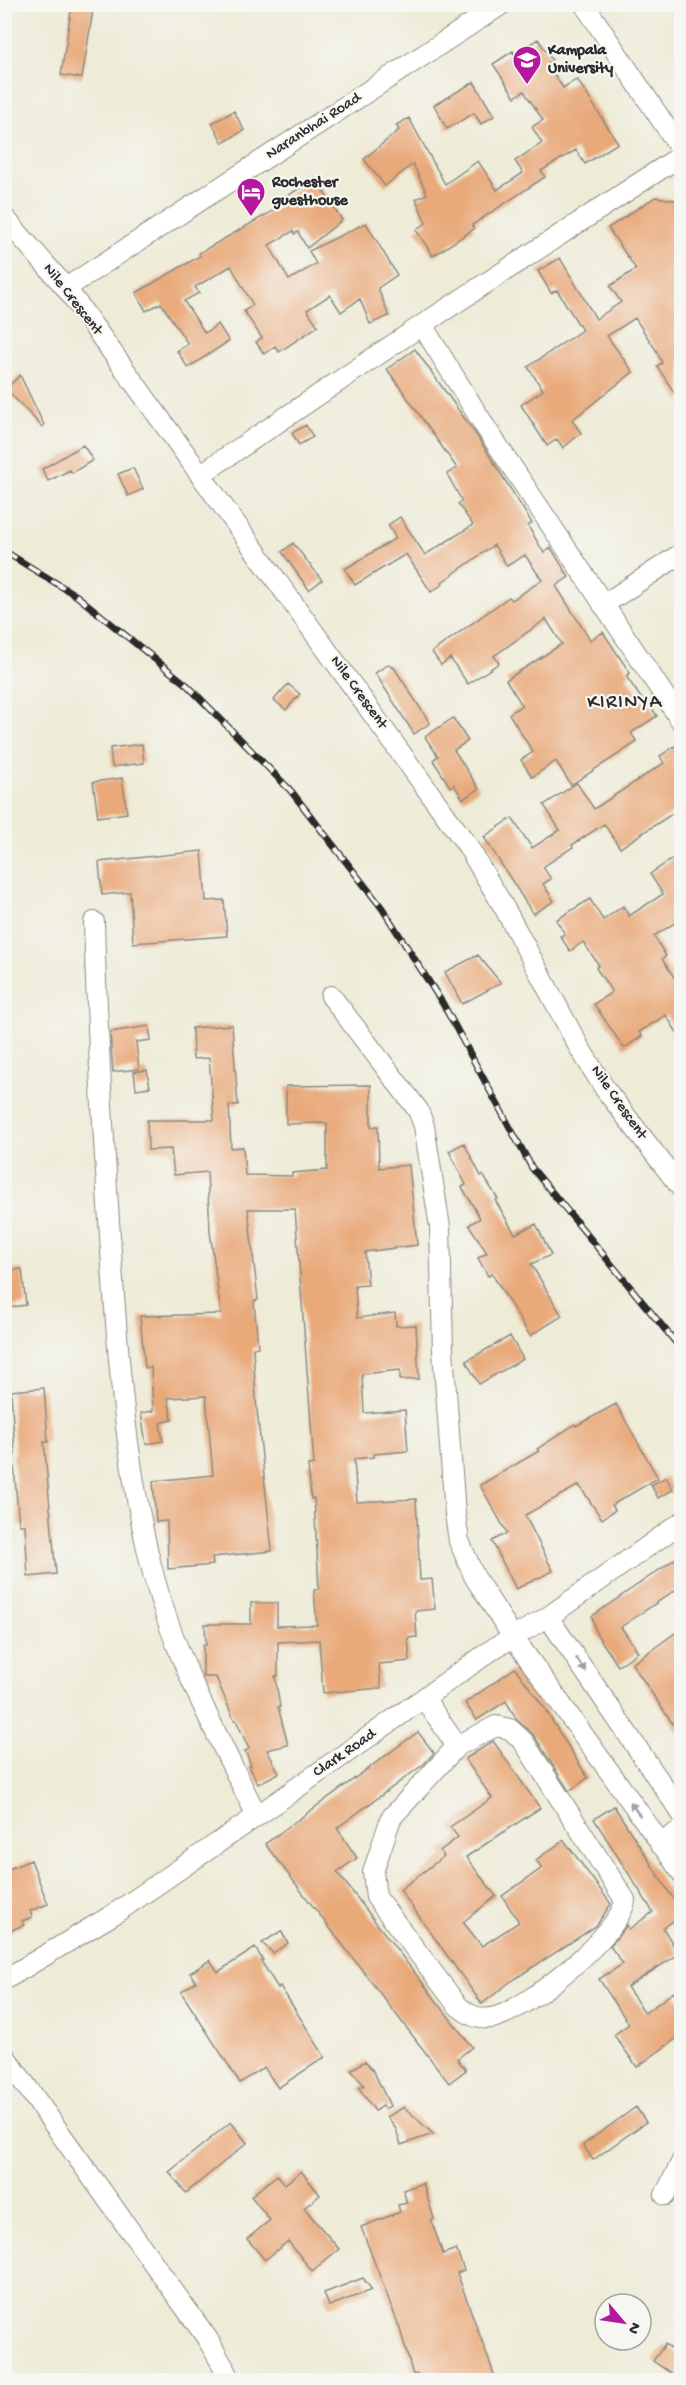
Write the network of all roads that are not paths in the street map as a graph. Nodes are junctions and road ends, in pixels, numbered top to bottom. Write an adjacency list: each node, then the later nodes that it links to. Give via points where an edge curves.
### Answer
1 (502, 4): 5 (street, Naranbhai Road)
2 (584, 4): 3 (street)
3 (681, 153): 6 (street)
4 (4, 217): 5 (street, Nile Crescent)
5 (66, 288): 7 (street, Nile Crescent)
6 (422, 325): 7 (street); 9 (street)
7 (200, 475): 13 (street, Nile Crescent, via 467,845 605,1089)
8 (681, 553): 9 (street)
9 (603, 604): 10 (street)
10 (681, 722)
11 (94, 922): 20 (street, via 117,1346 131,1462 150,1562 172,1631 199,1698)
12 (331, 996): 16 (street, via 418,1110 424,1126 440,1227 443,1351 459,1541 474,1576)
13 (681, 1189)
14 (681, 1522): 15 (street, Clark Road)
15 (548, 1617): 16 (street, Clark Road); 19 (street, one-way to 19)
16 (513, 1638): 17 (street, Clark Road); 22 (street, one-way to 16)
17 (424, 1698): 18 (street); 20 (street, Clark Road)
18 (457, 1746): 18 (street, via 496,1726 510,1729 523,1741 625,1900 624,1910 597,1945 536,1996 492,2018 473,2017 458,2006 376,1897 373,1872 391,1818)
19 (681, 1814)
20 (257, 1816): 24 (street, Clark Road, via 114,1914)
21 (681, 1829): 22 (street)
22 (660, 1844): 23 (street)
23 (681, 1873)
24 (4, 1980)
25 (4, 2055): 28 (street, via 207,2338)
26 (681, 2161): 27 (street)
27 (665, 2195)
28 (231, 2380)

